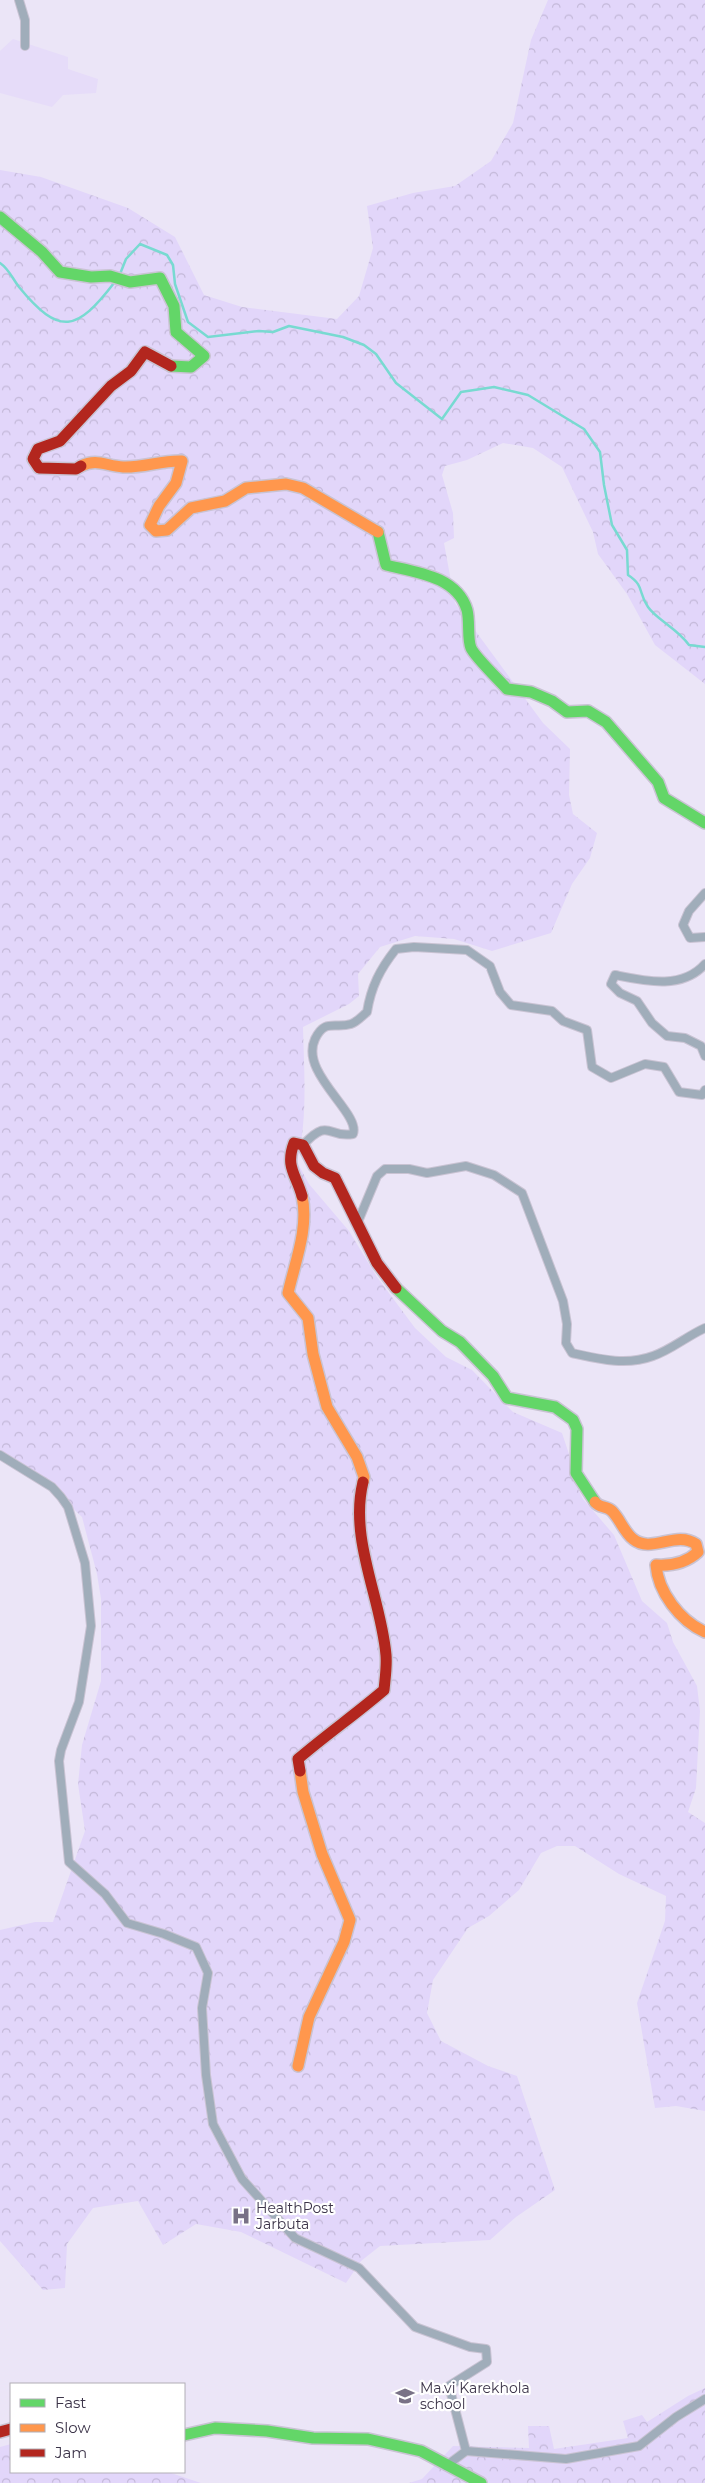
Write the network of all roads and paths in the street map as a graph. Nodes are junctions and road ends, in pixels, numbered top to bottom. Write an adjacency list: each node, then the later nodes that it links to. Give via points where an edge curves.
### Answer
1 (19, 0): 2 (street, via 25,20)
2 (26, 46)
3 (0, 217): 4 (street, via 42,252 60,272 91,277 110,276 130,282 160,278 174,306 176,332 204,356 200,364 189,368 161,363 145,352 131,371 111,386 60,441 38,449 33,459 39,468 76,469 91,461 124,467 167,460 182,461 176,483 150,525 156,531 167,530 191,508 226,501 246,488 286,484 303,488 380,532 386,565 437,578 460,592 472,625 471,648 507,689 530,692 552,701 567,712 588,711 606,722 658,782 664,798)
4 (705, 823)
5 (705, 893): 6 (street, via 689,911 683,925 690,938)
6 (705, 937)
7 (705, 964): 8 (street, via 698,972 682,979 660,983 615,976 611,984 620,993 638,1001 652,1023 667,1036 685,1038 701,1046)
8 (705, 1056)
9 (705, 1090): 10 (street, via 702,1095 678,1092 664,1067 644,1064 611,1078 592,1066 587,1030 563,1021 552,1011 511,1005 500,992 490,966 467,950 396,949 380,970 367,1012 352,1024 329,1025 319,1031 312,1045 322,1079 352,1120 353,1134 347,1136 324,1129 314,1133)
10 (303, 1145): 11 (street, via 307,1160 320,1174 335,1178); 15 (street, via 294,1143 289,1167 304,1201 301,1242 288,1293 308,1318 313,1354 327,1407 357,1457 364,1476 358,1502 362,1545 386,1656 384,1690 298,1759 303,1792 322,1854 350,1920 344,1942 309,2017)
11 (357, 1224): 12 (street, via 378,1176 385,1169 427,1173 466,1166 494,1175 522,1193 563,1302 566,1343 572,1353 615,1362 629,1361 654,1356); 14 (street, via 394,1286 460,1342 493,1376 507,1398 555,1407 573,1420 577,1429 576,1473 598,1505 611,1510 633,1540 663,1543 675,1538 689,1539 696,1544 698,1552 693,1557 667,1566 656,1565 655,1574 680,1616)
12 (705, 1328)
13 (0, 1455): 18 (street, via 52,1487 68,1507 85,1563 90,1626 78,1702 59,1761 69,1862 105,1894 127,1923 196,1947 208,1973 202,2008 213,2124 242,2179 295,2238 359,2268 415,2327 486,2349 487,2362 449,2386)
14 (705, 1632)
15 (298, 2066)
16 (705, 2399): 18 (street, via 639,2446 566,2459)
17 (185, 2435): 19 (street, via 215,2428 313,2438 368,2439 420,2451)
18 (466, 2451): 19 (street)
19 (446, 2466): 20 (street)
20 (482, 2483)

